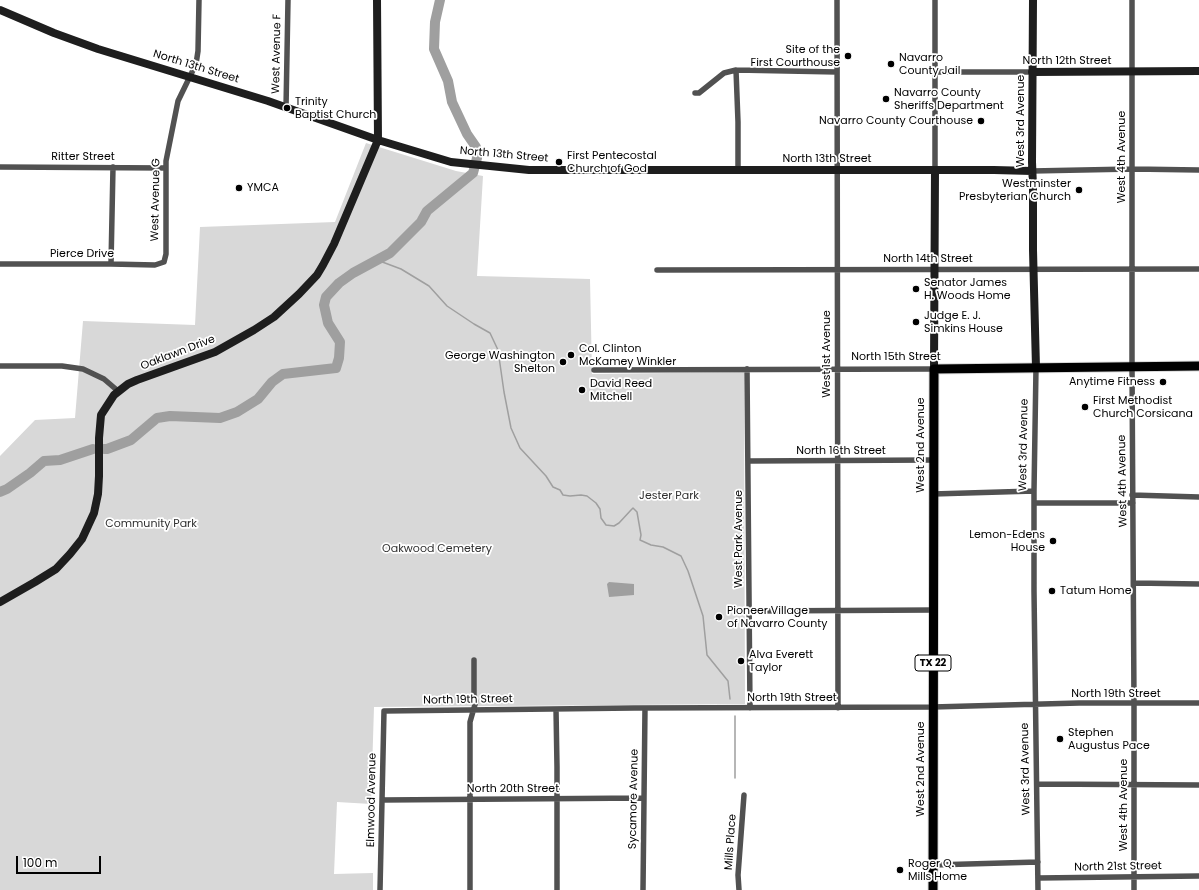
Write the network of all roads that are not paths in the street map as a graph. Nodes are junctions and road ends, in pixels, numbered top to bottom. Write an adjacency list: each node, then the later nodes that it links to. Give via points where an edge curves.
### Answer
1 (199, 0): 15 (street, West Avenue G, via 198,51)
2 (288, 0): 17 (street, West Avenue F)
3 (837, 0): 12 (street, West 1st Avenue)
4 (935, 0): 13 (street, West 2nd Avenue)
5 (1033, 0): 14 (street, West 3rd Avenue)
6 (1132, 0): 10 (street, West 4th Avenue)
7 (378, 2): 18 (street, Oaklawn Drive)
8 (0, 10): 15 (street, North 13th Street, via 66,38)
9 (736, 70): 12 (street); 16 (street, via 724,73); 23 (street)
10 (1132, 71): 11 (street, North 12th Street); 14 (street, North 12th Street); 22 (street, West 4th Avenue)
11 (1199, 71)
12 (837, 72): 24 (street, West 1st Avenue)
13 (935, 72): 14 (street, North 12th Street); 25 (street, West 2nd Avenue)
14 (1032, 72): 27 (street, West 3rd Avenue)
15 (190, 77): 17 (street, North 13th Street); 21 (street, West Avenue G, via 178,101)
16 (695, 94)
17 (286, 108): 18 (street, North 13th Street)
18 (378, 140): 23 (street, North 13th Street, via 451,162 493,167 529,170); 45 (street, Oaklawn Drive, via 329,254 317,275 299,294 274,317 215,352 137,380)
19 (0, 167): 20 (street, Ritter Street)
20 (112, 168): 21 (street, Ritter Street); 30 (street)
21 (166, 168): 28 (street, West Avenue G)
22 (1132, 169): 26 (street, North 13th Street); 27 (street, North 13th Street); 33 (street, West 4th Avenue)
23 (738, 170): 24 (street, North 13th Street)
24 (837, 170): 25 (street, North 13th Street); 36 (street, West 1st Avenue)
25 (936, 170): 27 (street, North 13th Street); 31 (street, West 2nd Avenue)
26 (1199, 170)
27 (1032, 171): 32 (street, West 3rd Avenue)
28 (164, 262): 30 (street, Pierce Drive, via 154,265)
29 (0, 264): 30 (street, Pierce Drive)
30 (111, 264)
31 (935, 269): 32 (street, North 14th Street); 36 (street, North 14th Street); 40 (street, West 2nd Avenue)
32 (1034, 269): 33 (street, North 14th Street); 41 (street, West 3rd Avenue)
33 (1132, 269): 34 (street, North 14th Street); 39 (street, West 4th Avenue)
34 (1199, 269)
35 (657, 270): 36 (street, North 14th Street)
36 (837, 270): 43 (street, West 1st Avenue)
37 (0, 366): 45 (street, via 62,366 83,369 104,379)
38 (1199, 366): 39 (main road, North 15th Street)
39 (1132, 367): 41 (main road, North 15th Street); 51 (street, West 4th Avenue)
40 (934, 368): 41 (main road, North 15th Street); 43 (street, North 15th Street); 46 (main road, West 2nd Avenue / TX 22)
41 (1036, 368): 49 (street, West 3rd Avenue)
42 (747, 369): 43 (street, North 15th Street); 44 (street, North 15th Street); 47 (street, West Park Avenue)
43 (837, 369): 48 (street, West 1st Avenue)
44 (594, 370)
45 (118, 391): 57 (street, Oaklawn Drive, via 101,415 98,438 98,494 94,513 82,539 56,568)
46 (933, 460): 48 (street, North 16th Street); 50 (main road, West 2nd Avenue / TX 22)
47 (748, 461): 48 (street, North 16th Street); 60 (street, West Park Avenue)
48 (837, 461): 58 (street, West 1st Avenue)
49 (1034, 491): 50 (street); 53 (street, West 3rd Avenue)
50 (933, 494): 59 (main road, West 2nd Avenue / TX 22)
51 (1132, 495): 52 (street); 54 (street, West 4th Avenue)
52 (1199, 497)
53 (1034, 503): 54 (street); 64 (street, West 3rd Avenue)
54 (1133, 503): 55 (street, West 4th Avenue)
55 (1134, 583): 56 (street); 62 (street, West 4th Avenue)
56 (1199, 584)
57 (0, 602)
58 (838, 610): 59 (street); 60 (street); 68 (street, West 1st Avenue)
59 (934, 610): 65 (main road, West 2nd Avenue / TX 22)
60 (750, 611): 67 (street, West Park Avenue)
61 (474, 660): 70 (street, via 476,701)
62 (1134, 703): 63 (street, North 19th Street); 64 (street, North 19th Street); 73 (street, West 4th Avenue)
63 (1199, 703)
64 (1036, 704): 65 (street, North 19th Street); 72 (street, West 3rd Avenue)
65 (933, 707): 68 (street, North 19th Street); 81 (main road, West 2nd Avenue / TX 22)
66 (645, 708): 67 (street, North 19th Street); 69 (street, North 19th Street); 77 (street, Sycamore Avenue)
67 (750, 708): 68 (street, North 19th Street)
68 (838, 708)
69 (556, 709): 70 (street, North 19th Street); 76 (street)
70 (473, 710): 71 (street, North 19th Street); 78 (street, via 470,722)
71 (384, 711): 79 (street, Elmwood Avenue)
72 (1037, 784): 73 (street); 80 (street, West 3rd Avenue)
73 (1134, 784): 74 (street); 83 (street, West 4th Avenue)
74 (1199, 785)
75 (744, 795): 89 (street, Mills Place)
76 (558, 798): 77 (street, North 20th Street); 78 (street, North 20th Street); 87 (street)
77 (644, 798): 88 (street, Sycamore Avenue)
78 (471, 799): 79 (street, North 20th Street); 86 (street)
79 (382, 800): 85 (street, Elmwood Avenue)
80 (1038, 862): 81 (street); 84 (street, West 3rd Avenue)
81 (933, 865): 90 (main road, West 2nd Avenue / TX 22)
82 (1199, 876): 83 (street, North 21st Street)
83 (1134, 877): 84 (street, North 21st Street); 92 (street, West 4th Avenue)
84 (1038, 878): 91 (street, West 3rd Avenue)
85 (380, 890)
86 (470, 890)
87 (557, 890)
88 (643, 890)
89 (739, 890)
90 (933, 890)
91 (1038, 890)
92 (1134, 890)

